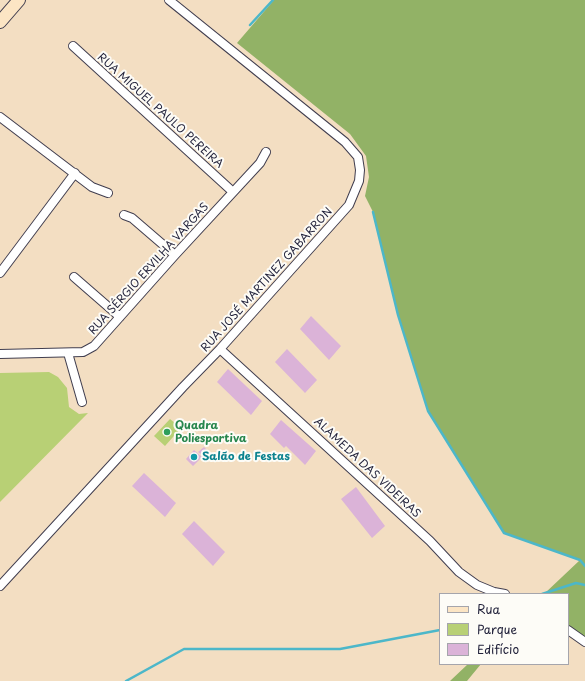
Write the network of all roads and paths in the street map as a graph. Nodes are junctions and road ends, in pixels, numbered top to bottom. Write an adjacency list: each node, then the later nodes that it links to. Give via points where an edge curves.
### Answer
1 (19, 0): 3 (main road)
2 (169, 0): 15 (street, RUA JOSÉ MARTINEZ GABARRON, via 326,125 358,157 360,170 359,182 349,205)
3 (0, 22)
4 (73, 46): 8 (street, RUA MIGUEL PAULO PEREIRA)
5 (0, 117): 7 (street)
6 (266, 152): 8 (street, RUA SÉRGIO ERVILHA VARGAS)
7 (75, 173): 9 (street, via 92,187); 12 (street)
8 (233, 192): 11 (street, RUA SÉRGIO ERVILHA VARGAS)
9 (108, 193)
10 (124, 215): 11 (street, via 132,218)
11 (175, 255): 14 (street, RUA SÉRGIO ERVILHA VARGAS)
12 (0, 273)
13 (74, 278): 14 (street)
14 (120, 317): 16 (street, RUA SÉRGIO ERVILHA VARGAS, via 94,346 83,352)
15 (220, 348): 19 (street, RUA JOSÉ MARTINEZ GABARRON); 20 (street, ALAMEDA DAS VIDEIRAS, via 430,541 459,572 477,585)
16 (68, 353): 17 (street, RUA SÉRGIO ERVILHA VARGAS); 18 (street)
17 (0, 354)
18 (82, 402)
19 (0, 586)
20 (500, 593)
21 (569, 631): 22 (street)
22 (585, 642)

